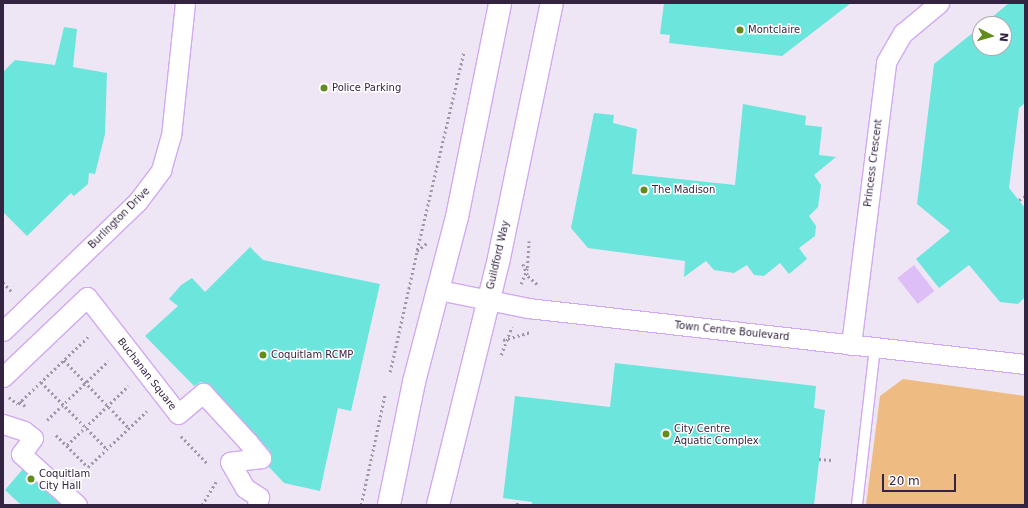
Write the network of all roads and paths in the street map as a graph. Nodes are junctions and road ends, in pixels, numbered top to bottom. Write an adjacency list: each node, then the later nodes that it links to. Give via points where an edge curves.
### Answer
1 (186, 3): 13 (street, Burlington Drive, via 170,136 161,170 138,201)
2 (500, 3): 10 (main road)
3 (552, 3): 11 (main road, Guildford Way)
4 (939, 3): 14 (street, Princess Crescent, via 902,33 886,62)
5 (467, 42): 9 (path)
6 (1025, 196): 7 (path)
7 (1019, 200)
8 (434, 242): 9 (path, via 423,243)
9 (417, 251): 19 (path)
10 (439, 290): 11 (street, Town Centre Boulevard); 48 (main road, via 414,382)
11 (488, 301): 14 (street, Town Centre Boulevard); 49 (main road, Guildford Way)
12 (95, 330): 17 (path)
13 (3, 331)
14 (851, 344): 15 (street, Town Centre Boulevard)
15 (875, 347): 18 (street, Town Centre Boulevard); 51 (lane)
16 (114, 355): 23 (path)
17 (64, 360): 22 (path); 23 (path)
18 (1025, 364)
19 (389, 376)
20 (3, 377): 46 (street, Buchanan Square, via 87,297 178,414 203,393 248,442 261,458 230,462 245,488 259,497)
21 (134, 380): 28 (path)
22 (41, 382): 25 (path); 27 (path)
23 (85, 383): 27 (path); 28 (path)
24 (386, 391): 47 (path)
25 (20, 401): 26 (path); 30 (path)
26 (18, 404)
27 (63, 404): 32 (path, via 43,423); 33 (path)
28 (108, 406): 33 (path); 34 (path)
29 (149, 409): 34 (path)
30 (32, 412)
31 (3, 424): 44 (street, via 24,431 34,438 21,454)
32 (48, 427)
33 (85, 427): 37 (path); 38 (path)
34 (129, 428): 38 (path)
35 (53, 432): 37 (path)
36 (182, 437): 41 (path)
37 (67, 445): 38 (path, via 88,467)
38 (107, 449)
39 (819, 459): 40 (path)
40 (832, 460)
41 (212, 468)
42 (217, 477): 45 (path)
43 (517, 500): 50 (path)
44 (77, 505)
45 (202, 505)
46 (257, 505)
47 (361, 505)
48 (389, 505)
49 (438, 505)
50 (517, 505)
51 (857, 505)

